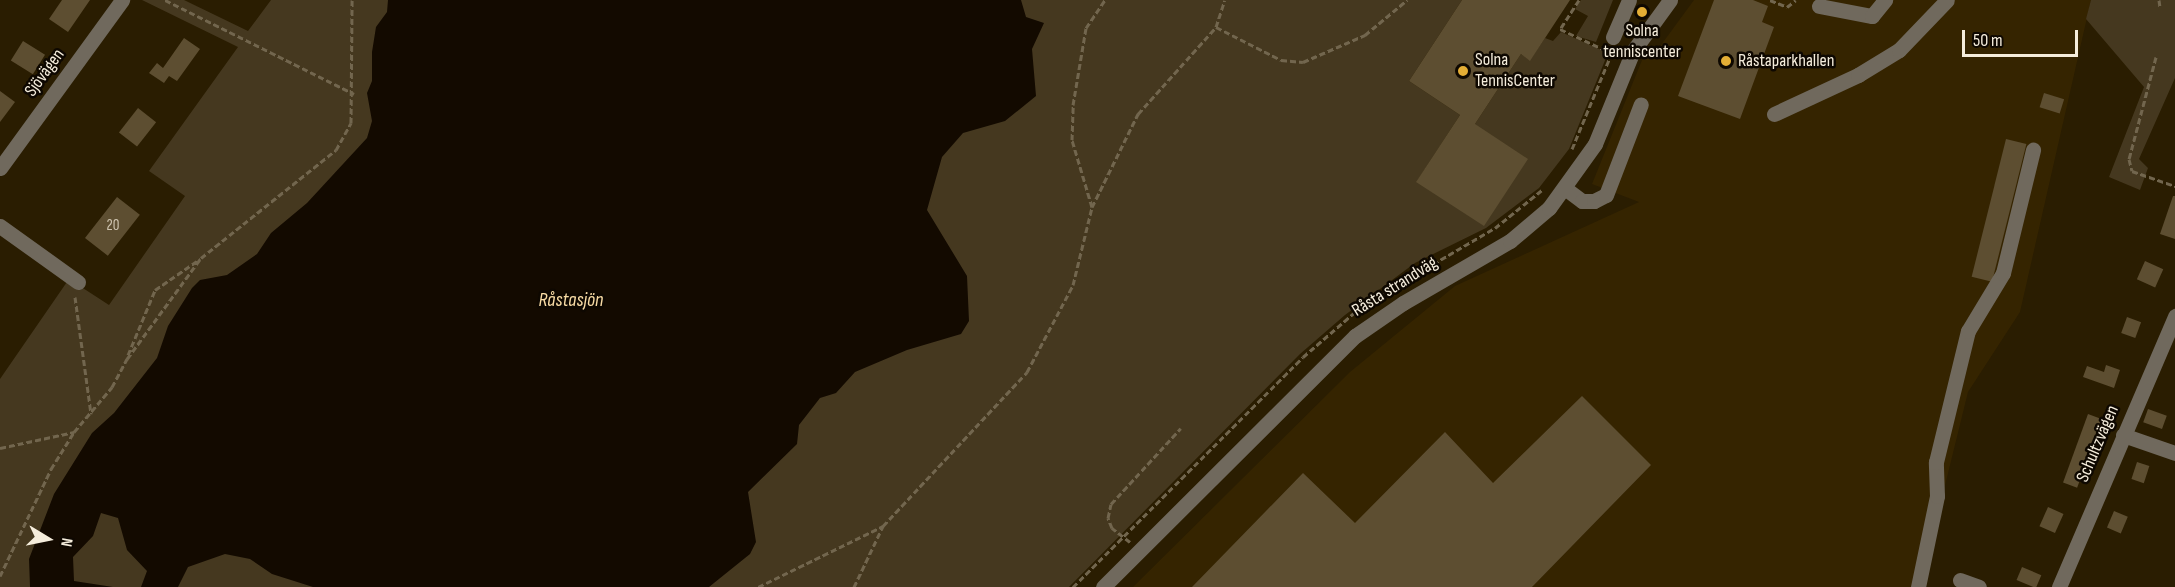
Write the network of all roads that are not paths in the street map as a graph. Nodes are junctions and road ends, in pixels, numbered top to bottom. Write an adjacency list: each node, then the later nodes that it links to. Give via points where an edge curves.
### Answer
1 (122, 0): 11 (street, Sjövägen)
2 (1629, 0): 7 (street)
3 (1670, 0): 12 (street, Råsta strandväg, via 1634,51 1595,144)
4 (1885, 0): 6 (street, via 1872,16)
5 (1947, 0): 9 (street, via 1899,50 1858,75)
6 (1819, 6)
7 (1613, 37)
8 (1641, 104): 12 (street, via 1606,195 1582,201)
9 (1774, 114)
10 (2033, 150): 20 (street, via 2003,273 1968,331 1936,462 1937,496)
11 (0, 168)
12 (1566, 189): 19 (street, Råsta strandväg, via 1531,226 1510,241 1403,303 1342,347)
13 (0, 226): 14 (street)
14 (78, 282)
15 (2175, 317): 16 (street, Schultzvägen)
16 (2123, 435): 17 (street); 22 (street, Schultzvägen)
17 (2175, 453)
18 (1960, 580): 21 (street)
19 (1103, 587)
20 (1918, 587)
21 (1979, 587)
22 (2059, 587)

